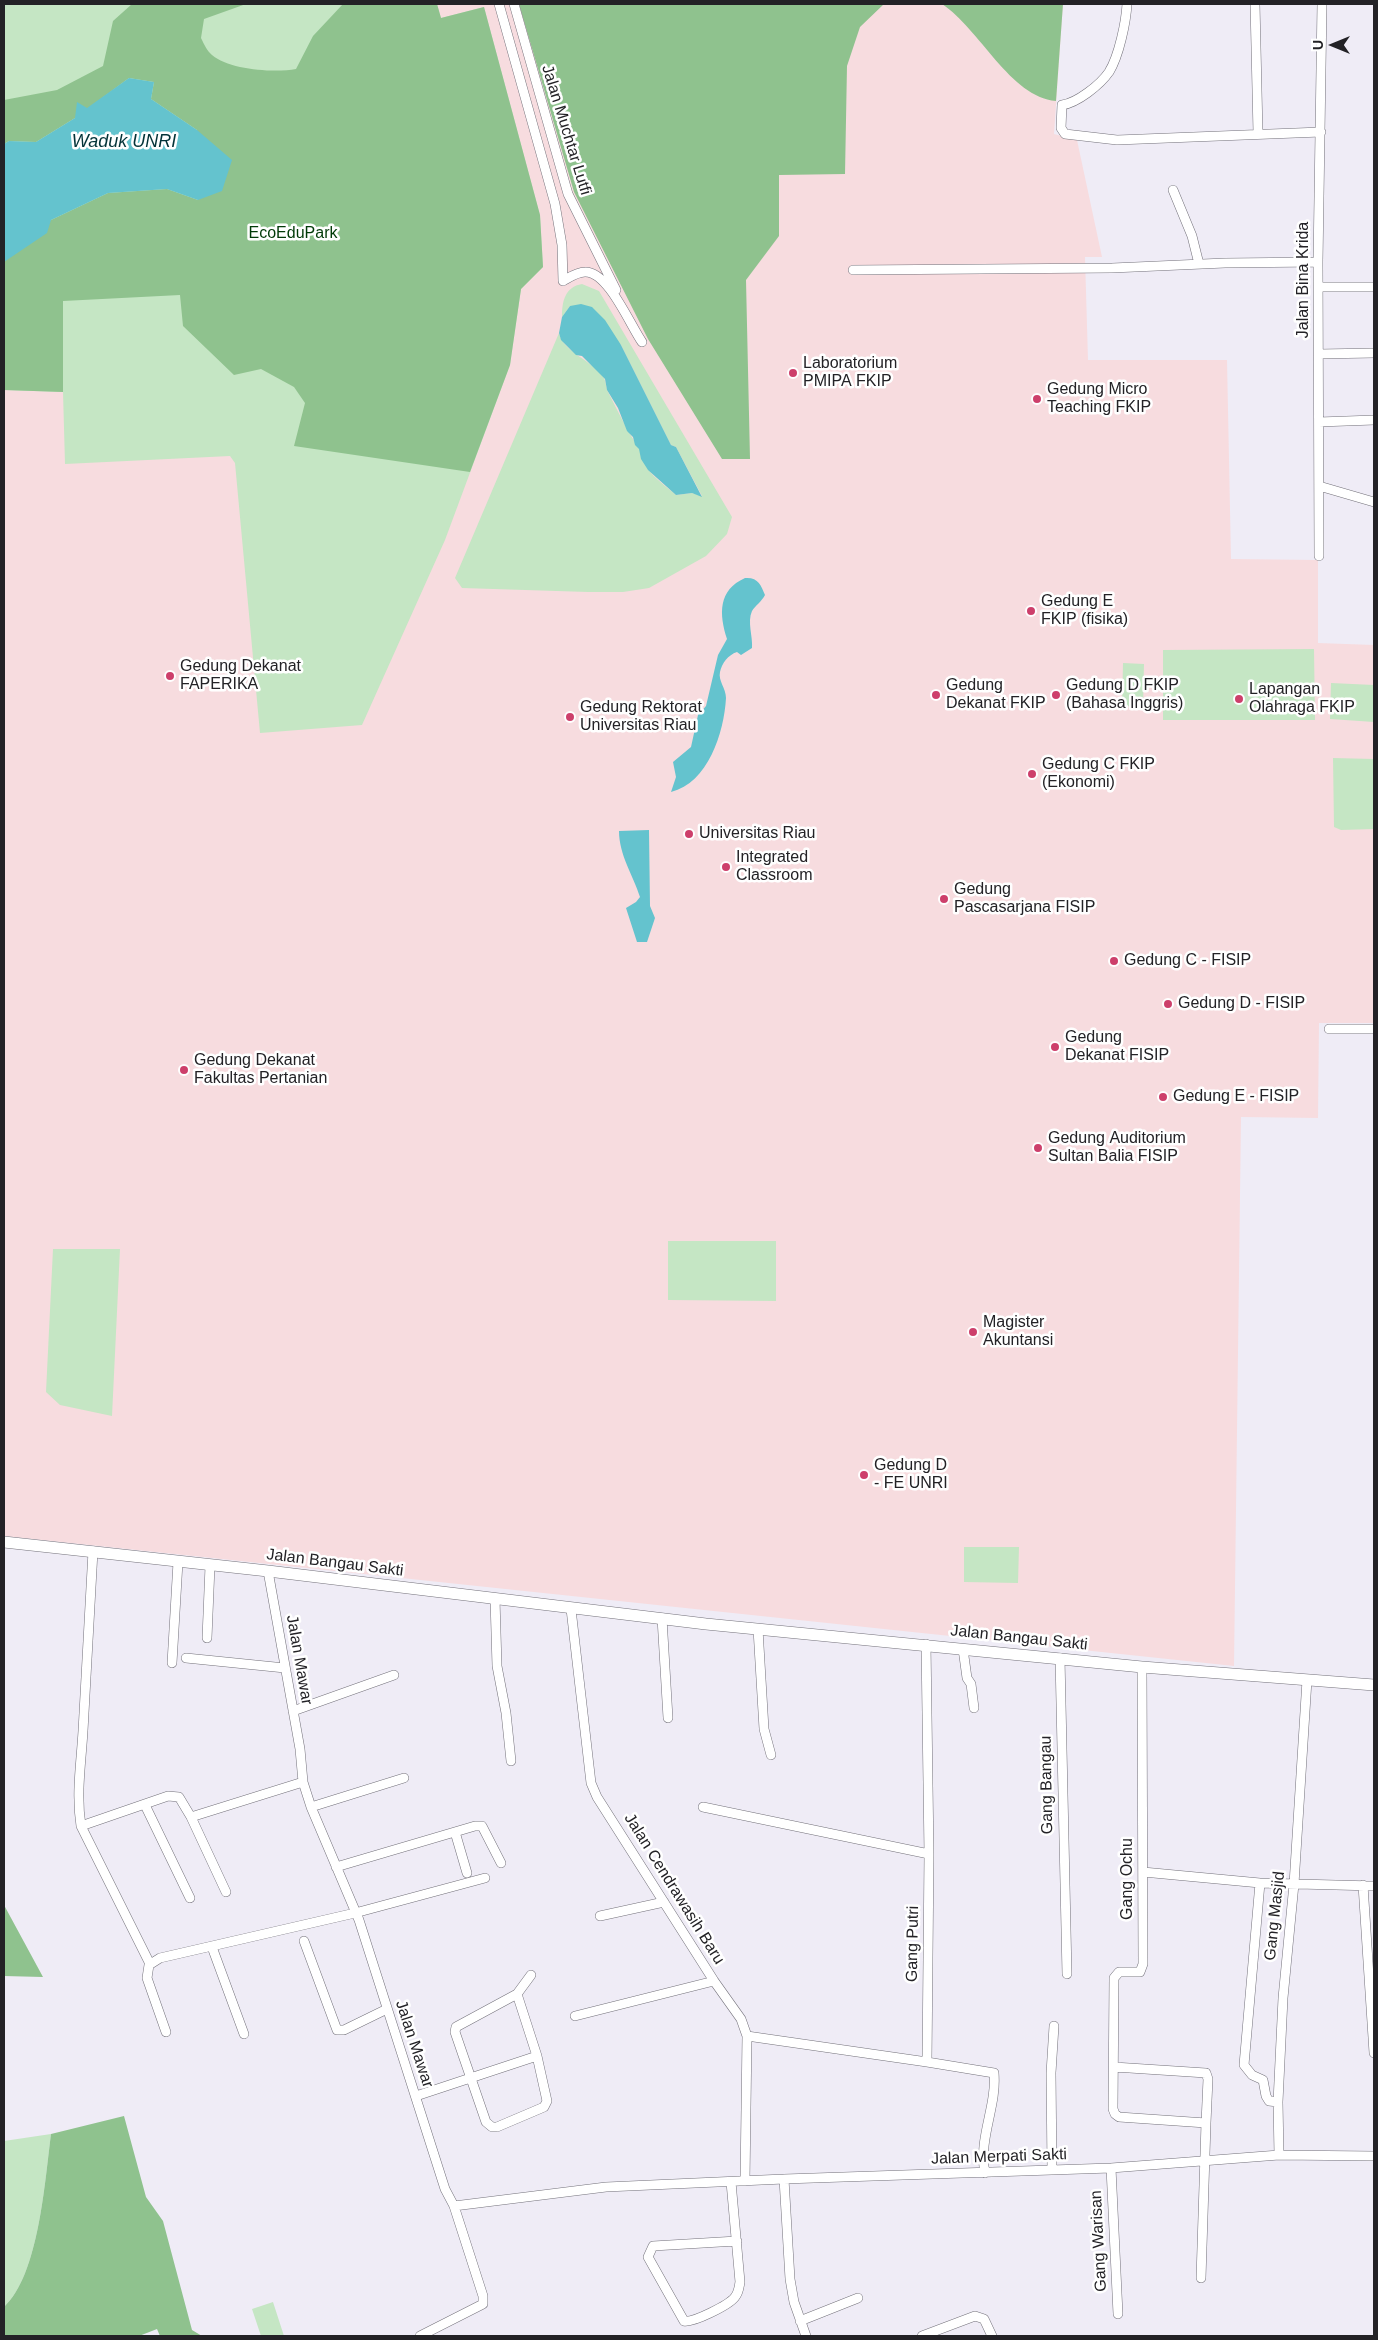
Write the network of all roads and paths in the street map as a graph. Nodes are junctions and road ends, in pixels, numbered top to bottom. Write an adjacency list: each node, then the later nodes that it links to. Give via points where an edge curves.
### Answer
1 (499, 4): 2 (street, Jalan Muchtar Lutfi, via 555,204 564,281 583,272 599,276 642,342 568,194)
2 (514, 4)
3 (1127, 4): 7 (street, via 1118,48 1109,72 1079,100 1062,105 1060,128 1065,134 1125,140)
4 (1255, 4): 7 (street)
5 (1322, 4): 6 (street, Jalan Bina Krida)
6 (1321, 132): 7 (street); 9 (street, Jalan Bina Krida)
7 (1258, 133)
8 (1173, 190): 10 (street, via 1192,236)
9 (1318, 262): 10 (street); 12 (street, Jalan Bina Krida)
10 (1198, 264): 11 (street, via 1112,268)
11 (853, 270)
12 (1319, 287): 13 (street); 15 (street, Jalan Bina Krida)
13 (1374, 287)
14 (1374, 353): 15 (street)
15 (1319, 354): 17 (street, Jalan Bina Krida)
16 (1374, 420): 17 (street)
17 (1319, 422): 18 (street, Jalan Bina Krida)
18 (1319, 486): 19 (street); 20 (street, Jalan Bina Krida)
19 (1374, 502)
20 (1319, 556)
21 (1329, 1029): 22 (street)
22 (1374, 1029)
23 (4, 1542): 24 (street, Jalan Bangau Sakti)
24 (93, 1552): 25 (street, Jalan Bangau Sakti); 54 (street, via 83,1739 78,1772)
25 (178, 1562): 26 (street, Jalan Bangau Sakti); 37 (street)
26 (210, 1566): 27 (street, Jalan Bangau Sakti); 32 (street)
27 (268, 1570): 28 (street, Jalan Bangau Sakti); 39 (street, Jalan Mawar)
28 (495, 1599): 29 (street, Jalan Bangau Sakti); 47 (street, via 497,1666)
29 (571, 1609): 30 (street, Jalan Bangau Sakti); 68 (street, Jalan Cendrawasih Baru, via 591,1783)
30 (662, 1618): 31 (street, Jalan Bangau Sakti); 45 (street)
31 (758, 1629): 33 (street, Jalan Bangau Sakti); 46 (street, via 764,1729)
32 (207, 1638)
33 (926, 1644): 34 (street, Jalan Bangau Sakti); 56 (street, Gang Putri)
34 (963, 1649): 36 (street, Jalan Bangau Sakti); 43 (street)
35 (186, 1658): 39 (street)
36 (1060, 1658): 38 (street, Jalan Bangau Sakti); 74 (street, Gang Bangau)
37 (172, 1663)
38 (1142, 1667): 41 (street, Jalan Bangau Sakti); 59 (street, Gang Ochu)
39 (285, 1668): 44 (street, Jalan Mawar)
40 (394, 1675): 44 (street)
41 (1307, 1680): 42 (street, Jalan Bangau Sakti); 63 (street, Gang Masjid)
42 (1374, 1685)
43 (974, 1708)
44 (293, 1711): 49 (street, Jalan Mawar)
45 (668, 1718)
46 (771, 1755)
47 (511, 1761)
48 (404, 1778): 51 (street)
49 (303, 1782): 51 (street, Jalan Mawar); 53 (street)
50 (144, 1805): 53 (street, via 176,1795 184,1802); 54 (street); 67 (street)
51 (311, 1807): 58 (street, Jalan Mawar)
52 (703, 1807): 56 (street)
53 (191, 1817): 66 (street)
54 (81, 1826): 73 (street)
55 (455, 1832): 57 (street, via 482,1826); 58 (street); 60 (street)
56 (929, 1854): 86 (street, Gang Putri)
57 (501, 1863)
58 (336, 1866): 69 (street, Jalan Mawar)
59 (1143, 1872): 62 (street); 87 (street, Gang Ochu, via 1143,1964 1140,1972 1119,1972 1114,1978)
60 (467, 1873)
61 (485, 1878): 69 (street)
62 (1260, 1883): 63 (street); 90 (street, via 1244,2065 1252,2075 1263,2080 1269,2101)
63 (1294, 1884): 64 (street); 90 (street, Gang Masjid, via 1286,1944)
64 (1363, 1885): 65 (street); 84 (street)
65 (1374, 1886)
66 (226, 1892)
67 (190, 1898)
68 (664, 1902): 70 (street); 76 (street, Jalan Cendrawasih Baru)
69 (356, 1913): 72 (street); 78 (street, Jalan Mawar)
70 (600, 1916)
71 (304, 1941): 78 (street, via 337,2030 344,2030)
72 (212, 1947): 73 (street, via 160,1958); 82 (street)
73 (150, 1964): 81 (street, via 147,1978)
74 (1067, 1974)
75 (530, 1975): 77 (street)
76 (714, 1981): 79 (street); 83 (street, Jalan Cendrawasih Baru, via 741,2019)
77 (516, 1994): 85 (street); 88 (street, via 456,2027)
78 (388, 2009): 89 (street, Jalan Mawar)
79 (575, 2016)
80 (1054, 2026): 96 (street, via 1050,2073)
81 (166, 2032)
82 (244, 2034)
83 (747, 2036): 86 (street); 99 (street, Jalan Cendrawasih Baru)
84 (1374, 2053)
85 (537, 2056): 88 (street); 88 (street, via 546,2104 497,2127 486,2122)
86 (927, 2062): 97 (street, via 994,2073 994,2089 982,2148)
87 (1114, 2067): 91 (street, via 1115,2114 1119,2117); 91 (street, via 1206,2073)
88 (470, 2079): 89 (street)
89 (416, 2096): 101 (street, Jalan Mawar)
90 (1278, 2102): 92 (street, Gang Masjid)
91 (1206, 2123): 94 (street)
92 (1279, 2155): 93 (street, Jalan Merpati Sakti); 94 (street, Jalan Merpati Sakti)
93 (1374, 2156)
94 (1204, 2160): 95 (street, Jalan Merpati Sakti); 103 (street)
95 (1111, 2168): 96 (street, Jalan Merpati Sakti); 105 (street, Gang Warisan)
96 (1052, 2170): 97 (street, Jalan Merpati Sakti)
97 (985, 2173): 98 (street, Jalan Merpati Sakti)
98 (784, 2179): 99 (street); 106 (street, via 790,2279)
99 (745, 2181): 100 (street)
100 (731, 2182): 101 (street, via 606,2188); 102 (street)
101 (454, 2206): 107 (street, Jalan Mawar, via 483,2296 482,2304)
102 (736, 2241): 102 (street, via 740,2282 734,2299 690,2322 684,2321 648,2257 653,2246)
103 (1201, 2278)
104 (858, 2298): 106 (street)
105 (1118, 2314)
106 (800, 2320): 108 (street)
107 (420, 2336)
108 (806, 2336)
109 (922, 2336): 110 (street, via 964,2319 981,2317)
110 (992, 2336)

